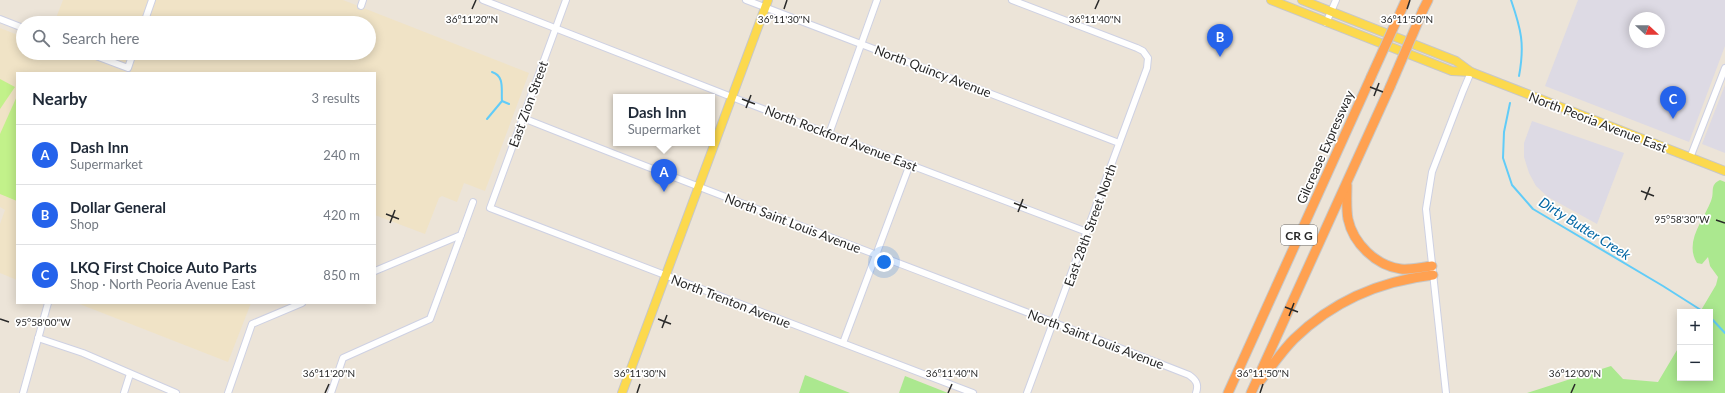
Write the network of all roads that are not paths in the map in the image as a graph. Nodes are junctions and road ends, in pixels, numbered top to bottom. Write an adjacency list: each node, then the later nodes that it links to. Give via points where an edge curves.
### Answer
1 (152, 0): 14 (street)
2 (483, 0): 18 (street, North Rockford Avenue East)
3 (566, 0): 18 (street, East Zion Street)
4 (746, 0): 12 (street, North Quincy Avenue)
5 (877, 0): 19 (street)
6 (1012, 0): 28 (street, East 28th Street North, via 1137,48 1147,56 1147,68)
7 (1271, 0): 16 (main road, North Peoria Avenue East)
8 (1302, 0): 13 (main road, North Peoria Avenue East)
9 (1336, 0): 13 (street)
10 (1428, 0): 33 (highway, CR G, bridge)
11 (1406, 1): 58 (highway, Gilcrease Expressway / CR G, bridge)
12 (766, 4): 19 (street, North Quincy Avenue); 24 (main road)
13 (1331, 12): 16 (street); 23 (main road, North Peoria Avenue East, via 1456,61)
14 (146, 16)
15 (0, 19): 17 (street)
16 (1326, 23): 23 (main road, North Peoria Avenue East, via 1452,71)
17 (16, 25)
18 (555, 28): 24 (street, North Rockford Avenue East); 25 (street, East Zion Street)
19 (861, 44): 26 (street); 28 (street, North Quincy Avenue)
20 (107, 60): 21 (street, via 128,68)
21 (131, 60)
22 (1725, 68): 30 (street)
23 (1472, 72): 30 (main road, North Peoria Avenue East); 40 (street, via 1432,172 1426,210)
24 (732, 96): 26 (street, North Rockford Avenue East); 27 (main road)
25 (523, 118): 34 (street, North Saint Louis Avenue); 36 (street, East Zion Street)
26 (829, 134): 31 (street, North Rockford Avenue East)
27 (715, 142)
28 (1120, 143): 37 (street, East 28th Street North)
29 (713, 146): 34 (main road)
30 (1690, 158): 32 (main road, North Peoria Avenue East)
31 (910, 164): 37 (street, North Rockford Avenue East); 39 (street)
32 (1725, 171)
33 (1348, 180): 40 (highway, via 1349,220 1363,249 1376,260 1395,268); 59 (highway, CR G)
34 (698, 187): 39 (street, North Saint Louis Avenue); 42 (main road)
35 (473, 202): 38 (street)
36 (490, 208): 42 (street, North Trenton Avenue)
37 (1087, 232): 45 (street, East 28th Street North)
38 (461, 234): 41 (street); 53 (street, via 430,319 343,358)
39 (876, 255): 45 (street, North Saint Louis Avenue); 47 (street)
40 (1432, 270): 59 (highway, via 1366,291 1331,309 1293,340); 60 (street)
41 (376, 271)
42 (666, 276): 47 (street, North Trenton Avenue); 54 (main road)
43 (48, 304): 46 (street)
44 (300, 304): 52 (street, via 252,324)
45 (1054, 322): 56 (street, East 28th Street North); 57 (street, North Saint Louis Avenue, via 1189,375 1198,386)
46 (38, 338): 48 (street, via 83,353); 49 (street)
47 (843, 343): 55 (street, North Trenton Avenue)
48 (130, 374): 50 (street); 51 (street)
49 (23, 393)
50 (124, 393)
51 (176, 393)
52 (228, 393)
53 (331, 393)
54 (622, 393)
55 (973, 393)
56 (1027, 393)
57 (1196, 393)
58 (1228, 393)
59 (1251, 393)
60 (1446, 393)

